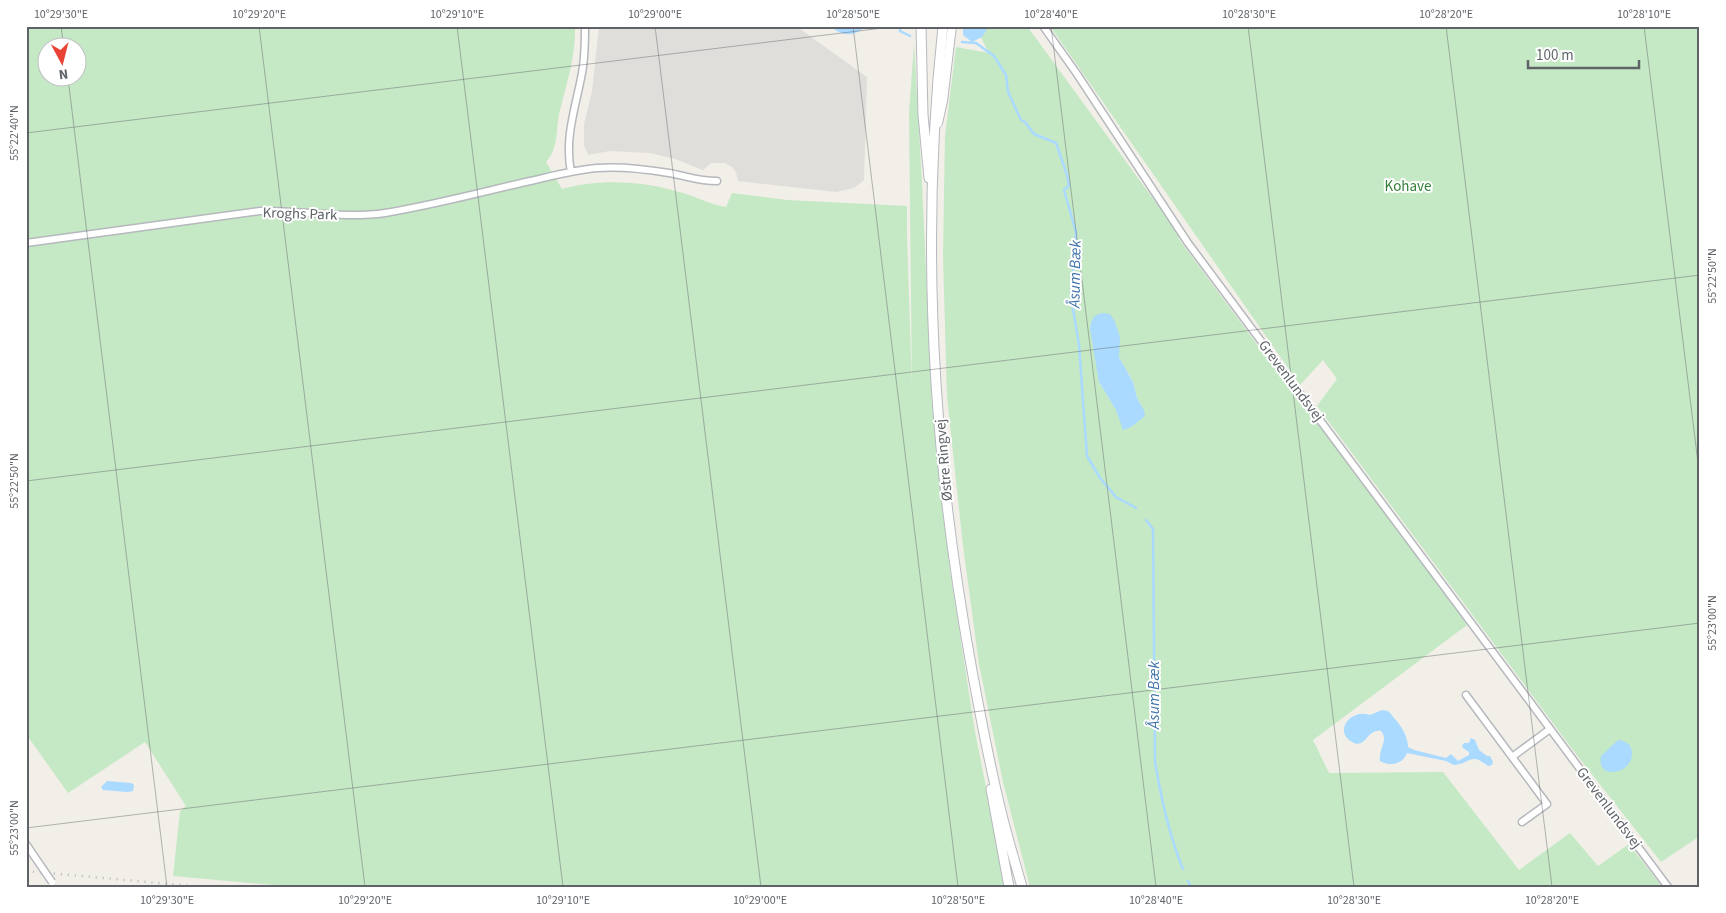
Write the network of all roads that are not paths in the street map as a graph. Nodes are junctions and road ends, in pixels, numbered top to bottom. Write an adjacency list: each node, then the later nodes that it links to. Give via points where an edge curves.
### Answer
1 (585, 26): 7 (street, via 583,71 567,150)
2 (922, 26): 9 (main road, via 923,115)
3 (943, 26): 6 (main road, Østre Ringvej)
4 (952, 26): 6 (street, via 944,101)
5 (1043, 26): 12 (street, Grevenlundsvej, via 1188,243)
6 (936, 130): 9 (main road, Østre Ringvej)
7 (571, 172): 8 (street, Kroghs Park, via 622,167); 10 (street, Kroghs Park, via 384,213 356,216 260,211)
8 (717, 181)
9 (931, 208): 13 (main road, Østre Ringvej, via 942,457 954,557)
10 (26, 243)
11 (1466, 695): 14 (street)
12 (1550, 729): 14 (street); 20 (street, Grevenlundsvej)
13 (984, 734): 18 (main road, via 992,803); 19 (main road, Østre Ringvej)
14 (1512, 757): 15 (street, via 1547,804)
15 (1522, 822)
16 (26, 844): 17 (street, bridge)
17 (53, 885)
18 (1009, 887)
19 (1022, 887)
20 (1668, 887)

